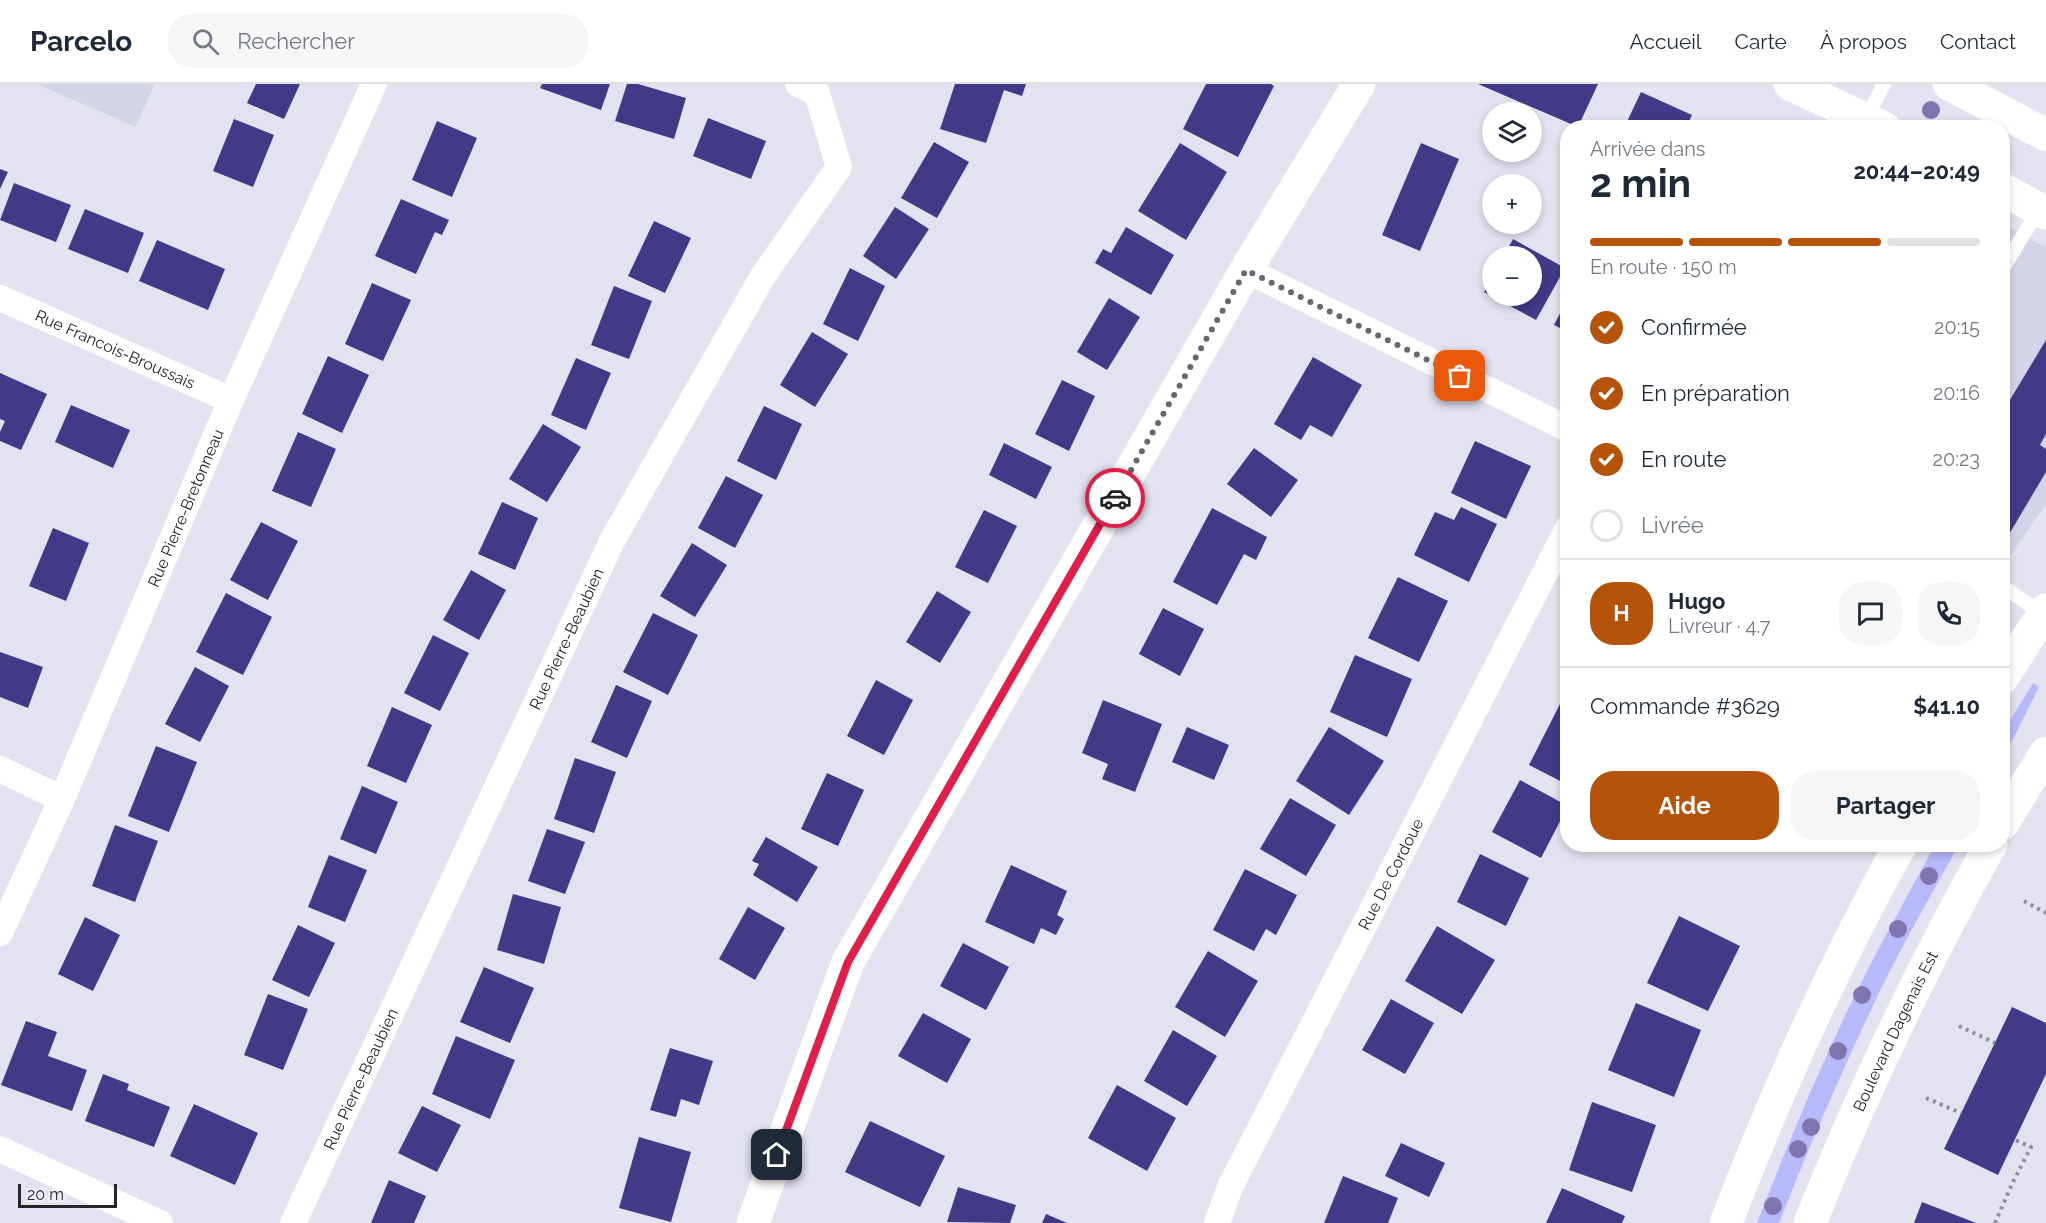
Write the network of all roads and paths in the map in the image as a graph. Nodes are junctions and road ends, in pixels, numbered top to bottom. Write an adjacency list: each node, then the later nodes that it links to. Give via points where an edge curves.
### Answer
1 (374, 84): 15 (street, Rue Pierre-Bretonneau)
2 (798, 84): 38 (street, Rue Pierre-Beaubien, via 817,93 839,167 763,276 612,541)
3 (1359, 84): 13 (street)
4 (1790, 84): 7 (street)
5 (1884, 84): 8 (lane)
6 (1949, 84): 9 (street)
7 (1868, 120)
8 (1876, 120)
9 (2044, 130)
10 (2010, 193): 11 (street)
11 (2043, 211): 12 (lane)
12 (2010, 258)
13 (1246, 270): 16 (street); 36 (street, via 848,962)
14 (0, 298): 15 (street, Rue Francois-Broussais)
15 (231, 400): 23 (street, Rue Pierre-Bretonneau)
16 (1560, 425)
17 (1560, 544): 39 (street, Rue De Cordoue, via 1230,1187)
18 (2010, 591): 19 (lane)
19 (2045, 612): 20 (street)
20 (2010, 666)
21 (2046, 753): 24 (street)
22 (0, 769): 23 (street)
23 (62, 799): 29 (street, Rue Pierre-Bretonneau)
24 (2010, 811)
25 (1897, 852): 40 (street, via 1792,1063)
26 (1987, 852): 41 (street, Boulevard Dagenais Est, via 1896,1025)
27 (2024, 901): 28 (path)
28 (2046, 913)
29 (0, 933)
30 (1959, 1026): 31 (path)
31 (1995, 1043)
32 (1926, 1098): 33 (path)
33 (1961, 1113)
34 (2015, 1140): 42 (path, via 2031,1147)
35 (0, 1149): 37 (street)
36 (756, 1222)
37 (160, 1223)
38 (293, 1223)
39 (1217, 1223)
40 (1726, 1223)
41 (1810, 1223)
42 (1995, 1223)

